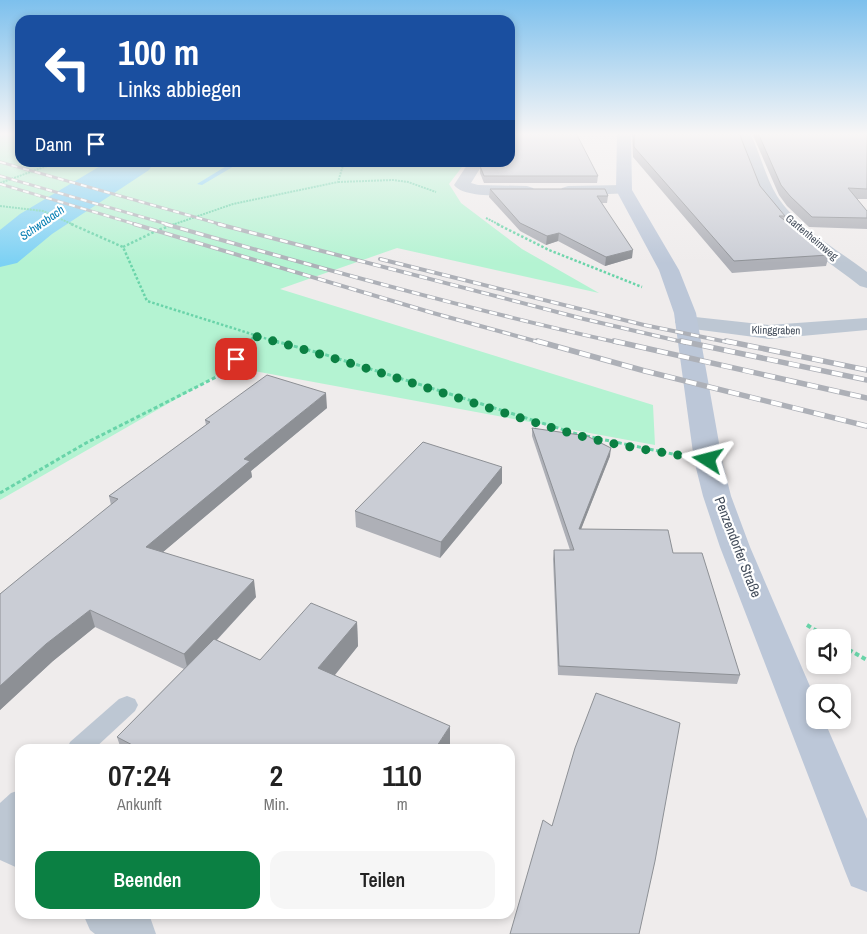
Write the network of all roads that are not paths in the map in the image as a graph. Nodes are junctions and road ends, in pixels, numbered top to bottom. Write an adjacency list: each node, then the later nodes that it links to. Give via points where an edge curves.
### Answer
1 (468, 177): 4 (street, via 462,185 476,190)
2 (624, 177): 4 (main road, Penzendorfer Straße)
3 (760, 177): 5 (street, Gartenheimweg, via 773,202 792,222)
4 (624, 190): 6 (main road, Penzendorfer Straße, via 669,270)
5 (867, 282)
6 (686, 322): 7 (street, Klinggraben, via 769,332); 14 (main road, Penzendorfer Straße, via 708,460 717,496)
7 (867, 324)
8 (127, 705): 9 (lane)
9 (84, 744)
10 (15, 806): 11 (lane)
11 (0, 819)
12 (0, 834): 13 (street)
13 (15, 845)
14 (867, 871)
15 (113, 919): 16 (street)
16 (133, 934)

